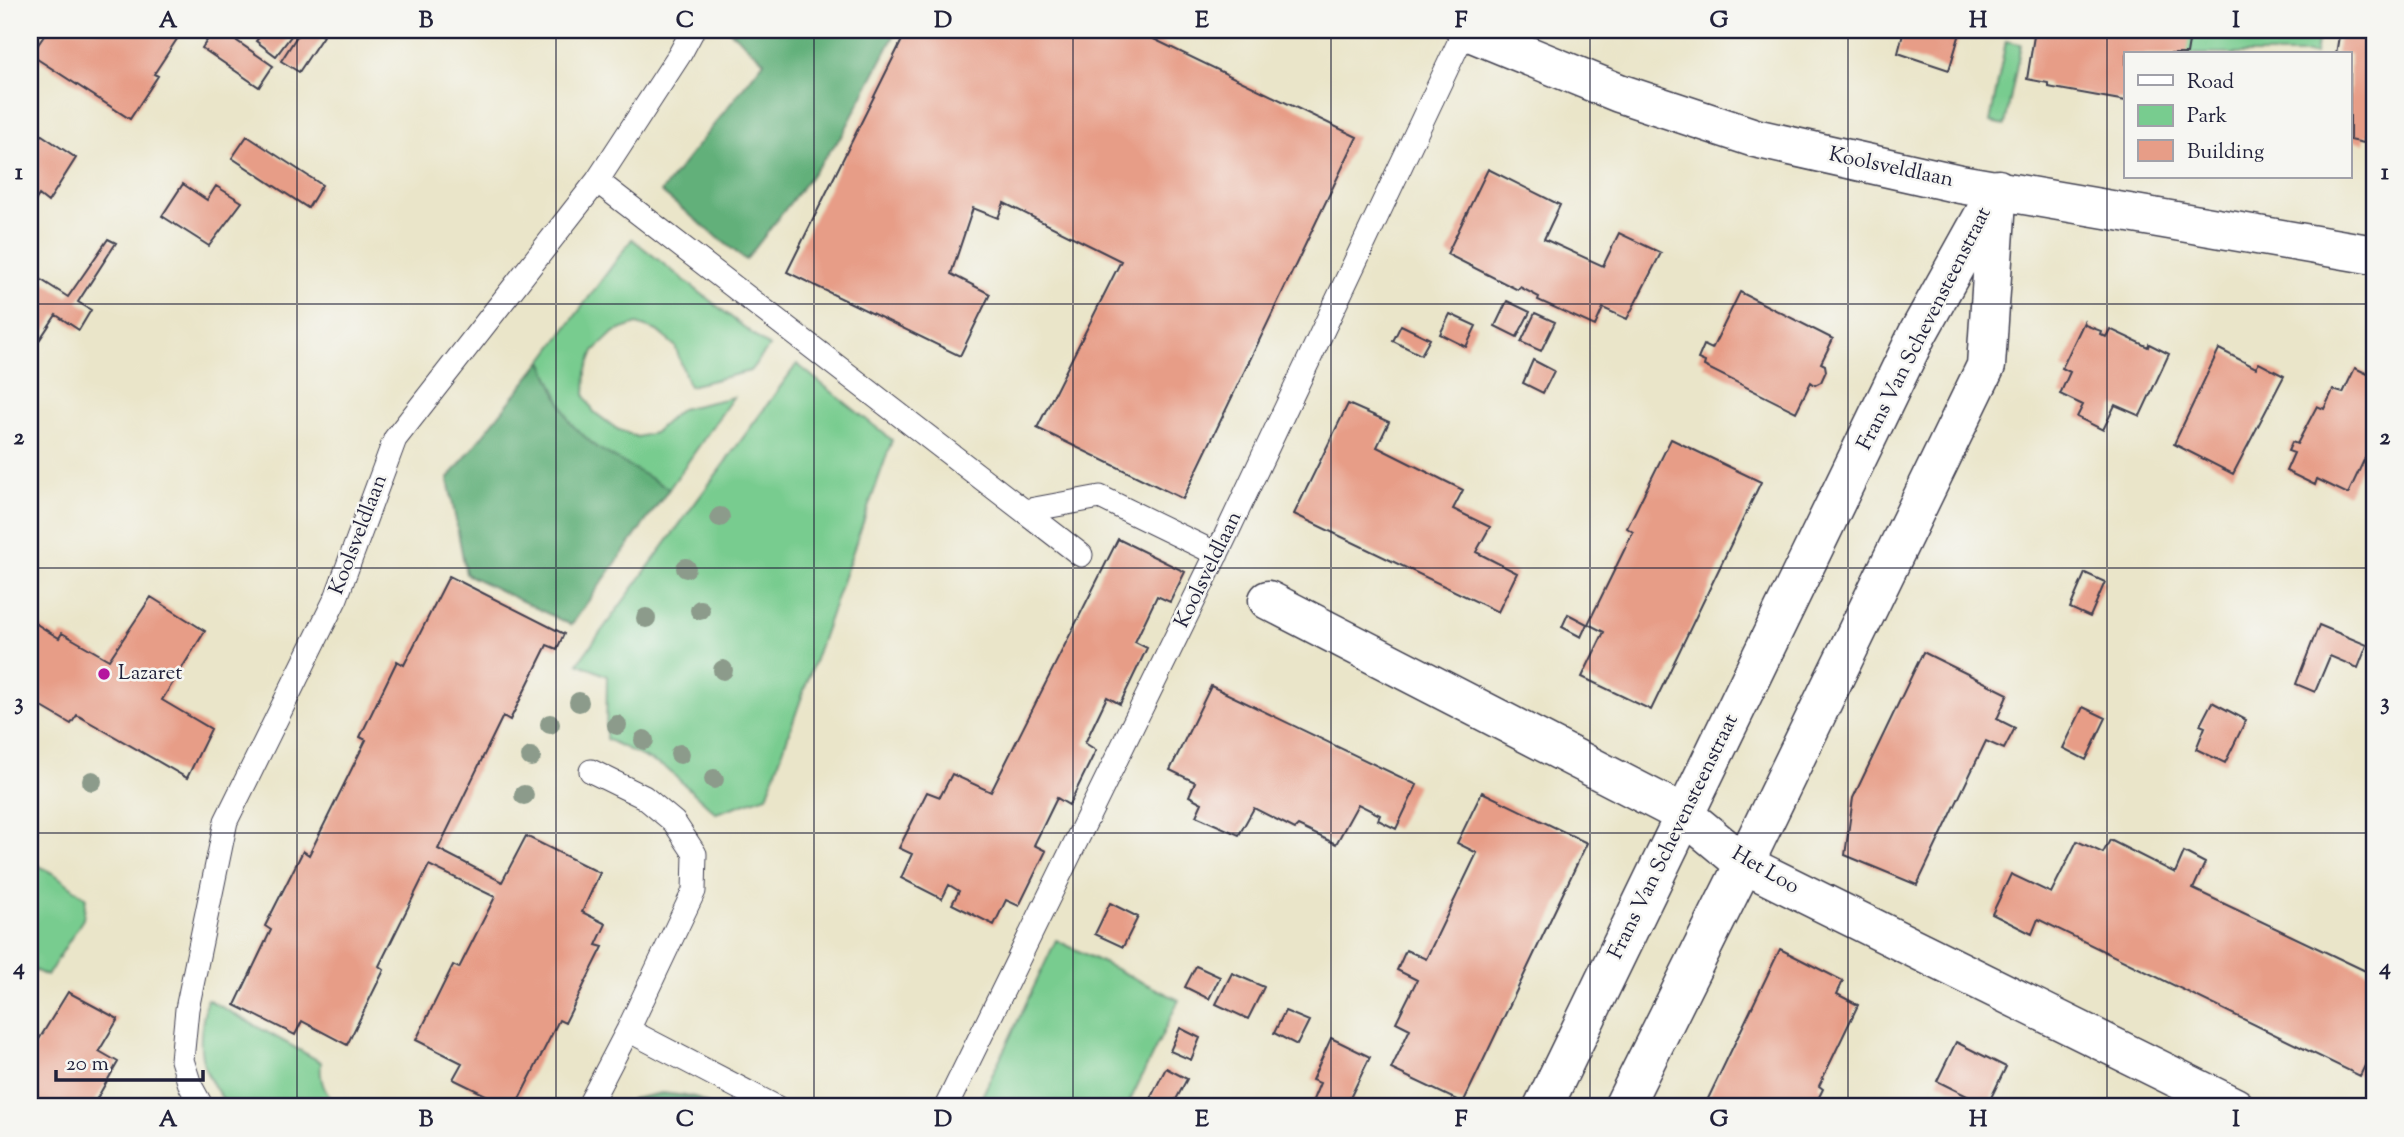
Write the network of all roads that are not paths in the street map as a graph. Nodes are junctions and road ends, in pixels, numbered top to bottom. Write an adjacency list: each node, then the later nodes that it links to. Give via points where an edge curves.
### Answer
1 (693, 30): 3 (lane, Koolsveldlaan)
2 (1465, 30): 4 (street, Koolsveldlaan, via 1619,93 1755,138); 7 (lane, Koolsveldlaan)
3 (597, 181): 6 (lane); 14 (lane, Koolsveldlaan, via 395,439 336,598 226,821 187,1009 182,1060)
4 (1998, 189): 5 (street, Koolsveldlaan); 11 (street, Frans Van Schevensteenstraat, via 1917,335); 12 (street, Frans Van Schevensteenstraat, via 1986,366)
5 (2374, 255)
6 (1024, 511): 7 (lane, via 1100,497); 8 (lane)
7 (1217, 554): 17 (lane, Koolsveldlaan)
8 (1081, 555)
9 (1268, 600): 11 (street, Het Loo)
10 (590, 771): 13 (lane, via 644,797 674,822 695,854 694,891)
11 (1685, 815): 12 (street, Het Loo); 18 (street, Frans Van Schevensteenstraat)
12 (1744, 864): 19 (street, Frans Van Schevensteenstraat); 20 (street, Het Loo)
13 (628, 1030): 15 (lane); 16 (lane)
14 (202, 1107)
15 (588, 1107)
16 (776, 1107)
17 (946, 1107)
18 (1543, 1107)
19 (1623, 1107)
20 (2235, 1107)

